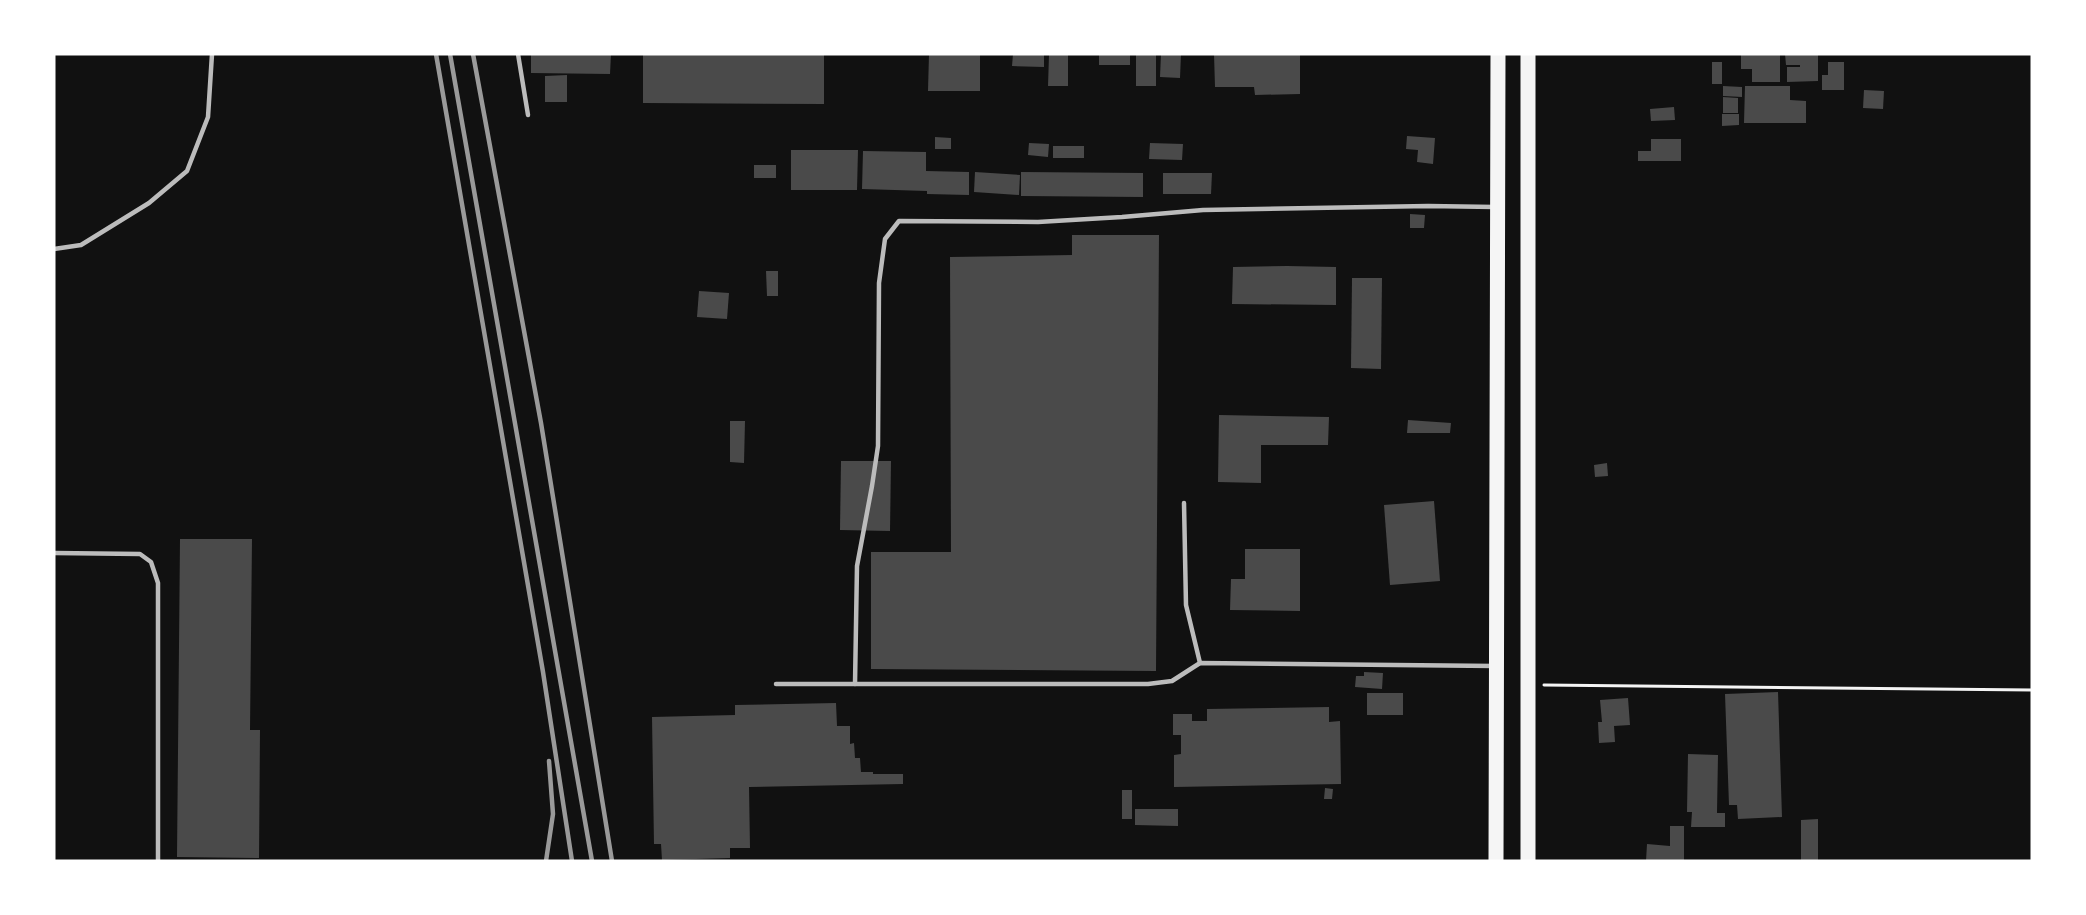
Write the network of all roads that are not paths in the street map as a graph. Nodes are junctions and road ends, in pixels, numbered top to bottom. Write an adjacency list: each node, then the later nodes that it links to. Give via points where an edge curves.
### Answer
1 (212, 54): 7 (lane, via 208,117 187,171 149,203 81,244)
2 (518, 54): 5 (lane)
3 (1498, 54): 6 (highway)
4 (1528, 54): 16 (highway)
5 (528, 115)
6 (1498, 207): 11 (highway); 13 (lane, via 1203,210 1038,222 899,221 885,239 879,283 878,446 857,566)
7 (54, 249)
8 (1184, 503): 10 (lane, via 1186,605)
9 (54, 553): 14 (lane, via 140,554 151,562 158,583)
10 (1200, 663): 11 (lane); 13 (lane, via 1172,681 1148,684)
11 (1498, 666): 15 (highway)
12 (776, 684): 13 (lane)
13 (855, 684)
14 (158, 861)
15 (1496, 861)
16 (1528, 861)

